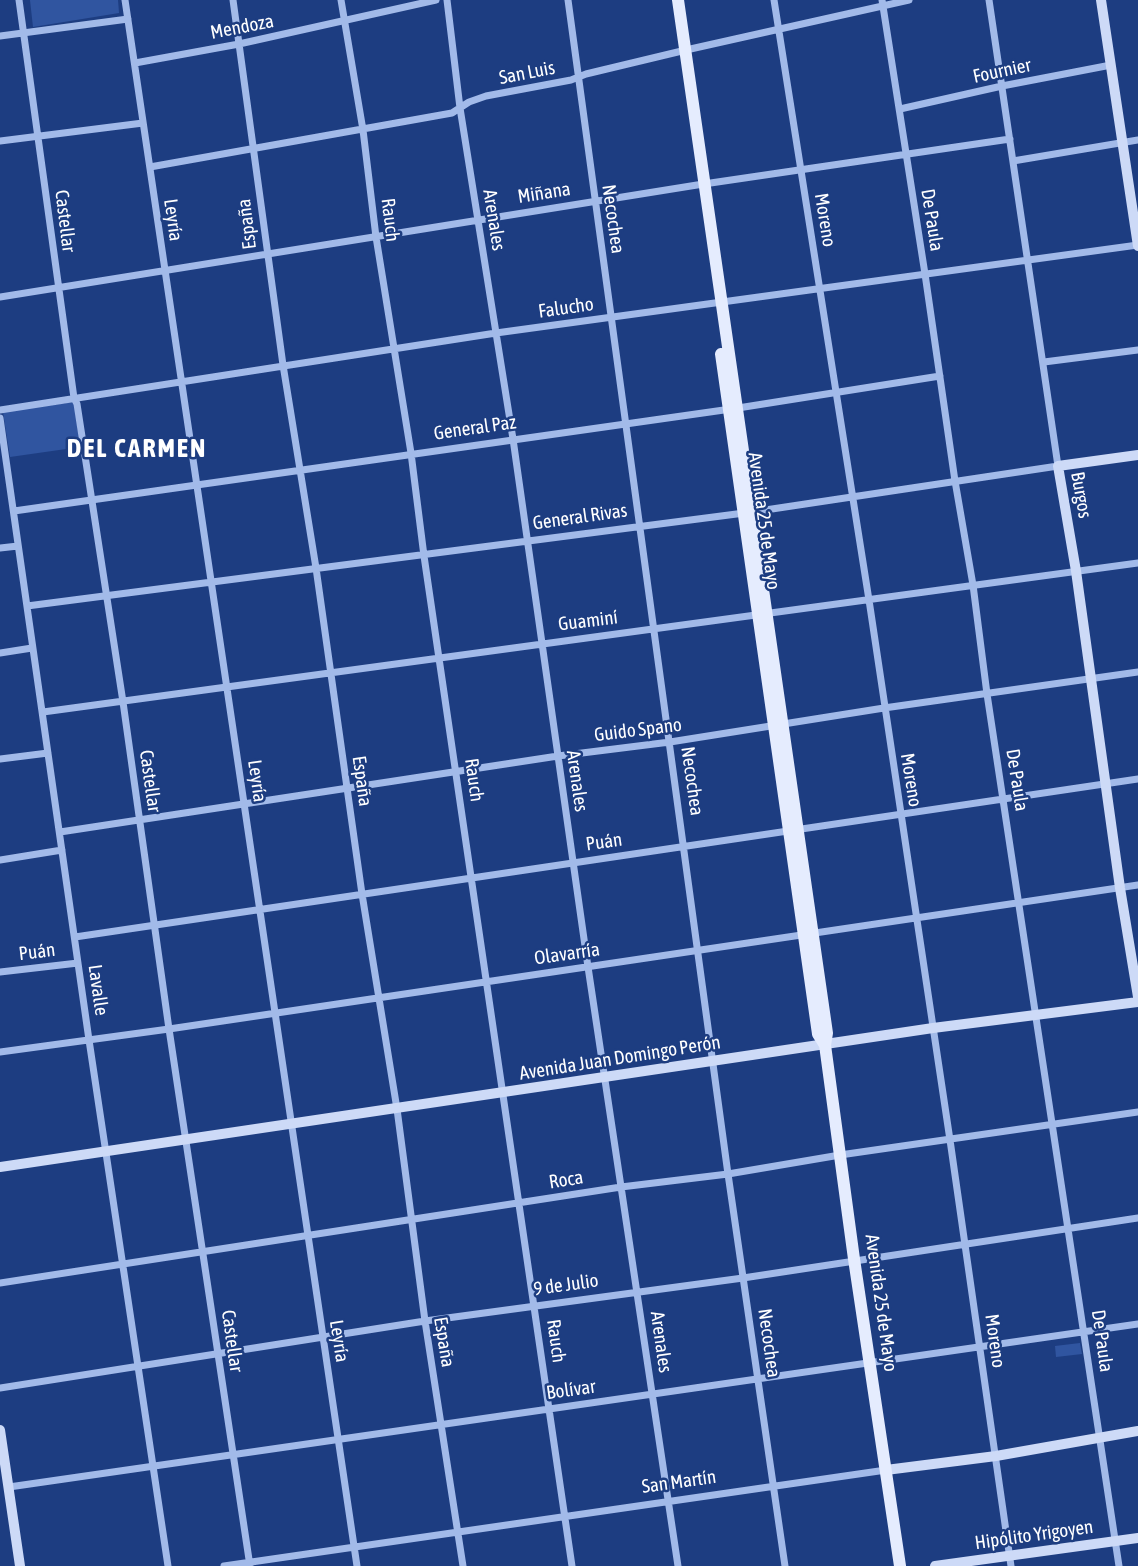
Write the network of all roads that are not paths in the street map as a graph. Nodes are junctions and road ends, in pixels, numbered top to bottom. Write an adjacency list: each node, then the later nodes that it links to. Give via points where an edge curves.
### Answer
1 (19, 0): 18 (street, Castellar)
2 (125, 0): 15 (street, Leyría)
3 (233, 0): 20 (street, España)
4 (341, 0): 16 (street, Rauch)
5 (436, 0): 16 (street, Mendoza)
6 (447, 0): 26 (street, Arenales)
7 (568, 0): 24 (street, Necochea)
8 (670, 0): 21 (main road, Avenida 25 de Mayo)
9 (678, 0): 21 (main road, Avenida 25 de Mayo)
10 (774, 0): 17 (street, Moreno)
11 (909, 0): 14 (street, San Luis)
12 (989, 0): 25 (street, Burgos)
13 (1101, 0): 23 (main road)
14 (882, 3): 17 (street, San Luis); 27 (street, De Paula)
15 (128, 19): 18 (street); 22 (street, Leyría)
16 (344, 22): 20 (street, Mendoza); 29 (street, Rauch)
17 (778, 29): 21 (street, San Luis); 39 (street, Moreno)
18 (25, 33): 19 (street); 30 (street, Castellar)
19 (0, 36)
20 (239, 44): 22 (street, Mendoza); 35 (street, España)
21 (682, 51): 24 (street, San Luis); 40 (main road, Avenida 25 de Mayo)
22 (135, 63): 28 (street, Leyría)
23 (1111, 65): 25 (street, Fournier); 34 (main road)
24 (578, 77): 26 (street, San Luis, via 486,96); 41 (street, Necochea)
25 (1002, 86): 27 (street, Fournier); 31 (street, Burgos)
26 (460, 108): 29 (street, San Luis); 42 (street, Arenales)
27 (900, 109): 36 (street, De Paula)
28 (143, 122): 30 (street); 38 (street, Leyría)
29 (363, 130): 35 (street, San Luis); 43 (street, Rauch)
30 (38, 136): 33 (street); 49 (street, Castellar)
31 (1010, 139): 36 (street, Miñana); 37 (street, Burgos)
32 (1138, 140): 34 (street)
33 (0, 141)
34 (1122, 142): 37 (street); 44 (main road)
35 (254, 148): 38 (street, San Luis); 45 (street, España)
36 (906, 154): 39 (street, Miñana); 48 (street, De Paula)
37 (1013, 161): 46 (street, Burgos)
38 (150, 167): 47 (street, Leyría)
39 (802, 171): 40 (street, Miñana); 50 (street, Moreno)
40 (700, 185): 41 (street, Miñana); 52 (main road, Avenida 25 de Mayo)
41 (594, 201): 42 (street, Miñana); 53 (street, Necochea)
42 (478, 219): 43 (street, Miñana); 54 (street, Arenales)
43 (376, 237): 45 (street, Miñana); 55 (street, Rauch)
44 (1138, 245): 46 (street, Falucho)
45 (267, 253): 47 (street, Miñana); 58 (street, España)
46 (1029, 258): 48 (street, Falucho); 57 (street, Burgos)
47 (163, 269): 49 (street, Miñana); 60 (street, Leyría)
48 (925, 274): 50 (street, Falucho); 59 (street, De Paula)
49 (58, 287): 51 (street, Miñana); 62 (street, Castellar)
50 (820, 289): 52 (street, Falucho); 61 (street, Moreno)
51 (0, 297)
52 (717, 301): 53 (street, Falucho); 63 (main road, Avenida 25 de Mayo)
53 (611, 318): 54 (street, Falucho); 66 (street, Necochea)
54 (496, 333): 55 (street, Falucho); 67 (street, Arenales)
55 (394, 349): 58 (street, Falucho); 69 (street, Rauch)
56 (1138, 350): 57 (street)
57 (1044, 362): 71 (street, Burgos)
58 (283, 365): 60 (street, Falucho); 72 (street, España)
59 (940, 376): 61 (street, General Paz); 73 (street, De Paula)
60 (181, 380): 62 (street, Falucho); 74 (street, Leyría)
61 (836, 393): 63 (street, General Paz); 75 (street, Moreno)
62 (74, 398): 64 (street, Falucho); 76 (street, Castellar)
63 (734, 408): 66 (street, General Paz); 78 (main road, Avenida 25 de Mayo)
64 (0, 410)
65 (0, 418): 68 (street, Lavalle)
66 (626, 422): 67 (street, General Paz); 79 (street, Necochea)
67 (513, 439): 69 (street, General Paz); 80 (street, Arenales)
68 (2, 443): 77 (street, Lavalle)
69 (411, 453): 72 (street, General Paz); 83 (street, Rauch)
70 (1138, 455): 71 (main road, General Rivas)
71 (1058, 466): 73 (street, General Rivas); 86 (main road, Burgos)
72 (300, 469): 74 (street, General Paz); 85 (street, España)
73 (955, 481): 75 (street, General Rivas); 88 (street, De Paula)
74 (198, 484): 76 (street, General Paz); 87 (street, Leyría)
75 (851, 497): 78 (street, General Rivas); 90 (street, Moreno)
76 (92, 500): 77 (street, General Paz); 89 (street, Castellar)
77 (14, 511): 81 (street, Lavalle)
78 (747, 513): 79 (street, General Rivas); 92 (main road, Avenida 25 de Mayo)
79 (640, 526): 80 (street, General Rivas); 93 (street, Necochea)
80 (526, 542): 83 (street, General Rivas); 94 (street, Arenales)
81 (18, 546): 82 (street); 91 (street, Lavalle)
82 (0, 548)
83 (424, 556): 85 (street, General Rivas); 97 (street, Rauch)
84 (1138, 563): 86 (street, Guaminí)
85 (316, 568): 87 (street, General Rivas); 98 (street, España)
86 (1076, 571): 88 (street, Guaminí); 100 (main road, Burgos)
87 (211, 581): 89 (street, General Rivas); 101 (street, Leyría)
88 (973, 585): 90 (street, Guaminí); 102 (street, De Paula)
89 (107, 596): 91 (street, General Rivas); 103 (street, Castellar)
90 (869, 600): 92 (street, Guaminí); 104 (street, Moreno)
91 (27, 606): 95 (street, Lavalle)
92 (763, 615): 93 (street, Guaminí); 106 (main road, Avenida 25 de Mayo)
93 (655, 629): 94 (street, Guaminí); 107 (street, Necochea)
94 (541, 643): 97 (street, Guaminí); 109 (street, Arenales)
95 (32, 648): 96 (street); 105 (street, Lavalle)
96 (0, 653)
97 (439, 657): 98 (street, Guaminí); 111 (street, Rauch)
98 (330, 672): 101 (street, Guaminí); 114 (street, España)
99 (1138, 672): 100 (street, Guido Spano)
100 (1092, 679): 102 (street, Guido Spano); 113 (main road, Burgos)
101 (228, 686): 103 (street, Guaminí); 116 (street, Leyría)
102 (987, 694): 104 (street, Guido Spano); 115 (street, De Paula)
103 (123, 702): 105 (street, Guaminí); 118 (street, Castellar)
104 (884, 708): 106 (street, Guido Spano); 117 (street, Moreno)
105 (43, 712): 108 (street, Lavalle)
106 (778, 725): 107 (street, Guido Spano); 119 (main road, Avenida 25 de Mayo)
107 (670, 742): 109 (street, Guido Spano); 121 (street, Necochea)
108 (48, 753): 110 (street); 120 (street, Lavalle)
109 (558, 756): 111 (street, Guido Spano); 124 (street, Arenales)
110 (0, 760)
111 (456, 771): 114 (street, Guido Spano); 125 (street, Rauch)
112 (1138, 779): 113 (street, Puán)
113 (1106, 784): 115 (street, Puán); 127 (main road, Burgos)
114 (348, 788): 116 (street, Guido Spano); 128 (street, España)
115 (1004, 800): 117 (street, Puán); 129 (street, De Paula)
116 (244, 802): 118 (street, Guido Spano); 130 (street, Leyría)
117 (900, 814): 119 (street, Puán); 131 (street, Moreno)
118 (139, 819): 120 (street, Guido Spano); 132 (street, Castellar)
119 (793, 829): 121 (street, Puán); 133 (main road, Avenida 25 de Mayo)
120 (60, 832): 122 (street, Lavalle)
121 (685, 846): 124 (street, Puán); 135 (street, Necochea)
122 (62, 850): 123 (street); 134 (street, Lavalle)
123 (0, 860)
124 (573, 863): 125 (street, Puán); 137 (street, Arenales)
125 (472, 879): 128 (street, Puán); 139 (street, Rauch)
126 (1138, 885): 127 (street, Olavarría)
127 (1120, 888): 129 (street, Olavarría); 141 (main road, Burgos)
128 (362, 894): 130 (street, Puán); 140 (street, España)
129 (1019, 903): 131 (street, Olavarría); 143 (street, De Paula)
130 (261, 910): 132 (street, Puán); 142 (street, Leyría)
131 (916, 920): 133 (street, Olavarría); 144 (street, Moreno)
132 (153, 925): 134 (street, Puán); 145 (street, Castellar)
133 (808, 934): 135 (street, Olavarría); 147 (main road, Avenida 25 de Mayo, via 827,1033)
134 (75, 937): 136 (street, Lavalle)
135 (699, 951): 137 (street, Olavarría); 149 (street, Necochea)
136 (78, 963): 138 (street, Puán); 146 (street, Lavalle)
137 (588, 967): 139 (street, Olavarría); 150 (street, Arenales)
138 (0, 972)
139 (486, 982): 140 (street, Olavarría); 151 (street, Rauch)
140 (379, 997): 142 (street, Olavarría); 152 (street, España)
141 (1138, 999): 143 (main road, Avenida Juan Domingo Perón)
142 (275, 1013): 145 (street, Olavarría); 154 (street, Leyría)
143 (1036, 1014): 144 (main road, Avenida Juan Domingo Perón); 155 (street, De Paula)
144 (933, 1028): 147 (main road, Avenida Juan Domingo Perón); 157 (street, Moreno)
145 (169, 1030): 146 (street, Olavarría); 156 (street, Castellar)
146 (89, 1040): 148 (street, Olavarría); 158 (street, Lavalle)
147 (825, 1045): 149 (main road, Avenida Juan Domingo Perón); 159 (main road, Avenida 25 de Mayo)
148 (0, 1052)
149 (714, 1062): 150 (main road, Avenida Juan Domingo Perón); 162 (street, Necochea)
150 (606, 1078): 151 (main road, Avenida Juan Domingo Perón); 163 (street, Arenales)
151 (504, 1093): 152 (main road, Avenida Juan Domingo Perón); 164 (street, Rauch)
152 (397, 1109): 154 (main road, Avenida Juan Domingo Perón); 166 (street, España)
153 (1138, 1112): 155 (street, Roca)
154 (290, 1123): 156 (main road, Avenida Juan Domingo Perón); 168 (street, Leyría)
155 (1053, 1124): 157 (street, Roca); 167 (street, De Paula)
156 (185, 1138): 158 (main road, Avenida Juan Domingo Perón); 170 (street, Castellar)
157 (950, 1140): 159 (street, Roca); 169 (street, Moreno)
158 (107, 1151): 160 (main road, Avenida Juan Domingo Perón); 161 (main road, Avenida Juan Domingo Perón); 172 (street, Lavalle)
159 (840, 1155): 162 (street, Roca); 171 (main road, Avenida 25 de Mayo)
160 (0, 1162)
161 (0, 1167)
162 (729, 1174): 163 (street, Roca); 173 (street, Necochea)
163 (621, 1187): 164 (street, Roca); 175 (street, Arenales)
164 (519, 1203): 166 (street, Roca); 176 (street, Rauch)
165 (1138, 1218): 167 (street, 9 de Julio)
166 (412, 1220): 168 (street, Roca); 177 (street, España)
167 (1069, 1227): 169 (street, 9 de Julio); 179 (street, De Paula)
168 (308, 1235): 170 (street, Roca); 180 (street, Leyría)
169 (965, 1245): 171 (street, 9 de Julio); 181 (street, Moreno)
170 (203, 1250): 172 (street, Roca); 182 (street, Castellar)
171 (854, 1259): 173 (street, 9 de Julio); 183 (main road, Avenida 25 de Mayo)
172 (124, 1264): 174 (street, Roca); 184 (street, Lavalle)
173 (743, 1278): 175 (street, 9 de Julio); 185 (street, Necochea)
174 (0, 1283)
175 (638, 1291): 176 (street, 9 de Julio); 187 (street, Arenales)
176 (535, 1306): 177 (street, 9 de Julio); 188 (street, Rauch)
177 (425, 1321): 180 (street, 9 de Julio); 189 (street, España)
178 (1138, 1324): 179 (street, Bolívar)
179 (1085, 1334): 181 (street, Bolívar); 192 (street, De Paula)
180 (323, 1337): 182 (street, 9 de Julio); 193 (street, Leyría)
181 (980, 1348): 183 (street, Bolívar); 195 (street, Moreno)
182 (218, 1354): 184 (street, 9 de Julio); 194 (street, Castellar)
183 (870, 1363): 185 (street, Bolívar); 197 (main road, Avenida 25 de Mayo)
184 (139, 1367): 186 (street, 9 de Julio); 196 (street, Lavalle)
185 (758, 1380): 187 (street, Bolívar); 199 (street, Necochea)
186 (0, 1388)
187 (652, 1395): 188 (street, Bolívar); 200 (street, Arenales)
188 (550, 1409): 189 (street, Bolívar); 201 (street, Rauch)
189 (442, 1425): 193 (street, Bolívar); 202 (street, España)
190 (0, 1430): 198 (main road)
191 (1138, 1431): 192 (main road, San Martín)
192 (1099, 1437): 195 (main road, San Martín); 204 (street, De Paula)
193 (339, 1439): 194 (street, Bolívar); 205 (street, Leyría)
194 (233, 1455): 196 (street, Bolívar); 207 (street, Castellar)
195 (996, 1455): 197 (main road, San Martín); 206 (street, Moreno)
196 (153, 1466): 198 (street, Bolívar); 209 (street, Lavalle)
197 (886, 1470): 199 (street, San Martín); 216 (main road, Avenida 25 de Mayo)
198 (9, 1487): 208 (main road)
199 (773, 1487): 200 (street, San Martín); 215 (street, Necochea)
200 (667, 1500): 201 (street, San Martín); 214 (street, Arenales)
201 (564, 1516): 202 (street, San Martín); 213 (street, Rauch)
202 (458, 1532): 205 (street, San Martín); 212 (street, España)
203 (1138, 1538): 204 (main road, Hipólito Yrigoyen)
204 (1115, 1542): 206 (main road, Hipólito Yrigoyen); 218 (street, De Paula)
205 (354, 1547): 207 (street, San Martín); 211 (street, Leyría)
206 (1010, 1561): 217 (main road, Hipólito Yrigoyen)
207 (250, 1564): 210 (street, San Martín)
208 (20, 1566)
209 (168, 1566)
210 (224, 1566)
211 (357, 1566)
212 (463, 1566)
213 (572, 1566)
214 (678, 1566)
215 (785, 1566)
216 (900, 1566)
217 (935, 1566)
218 (1119, 1566)

